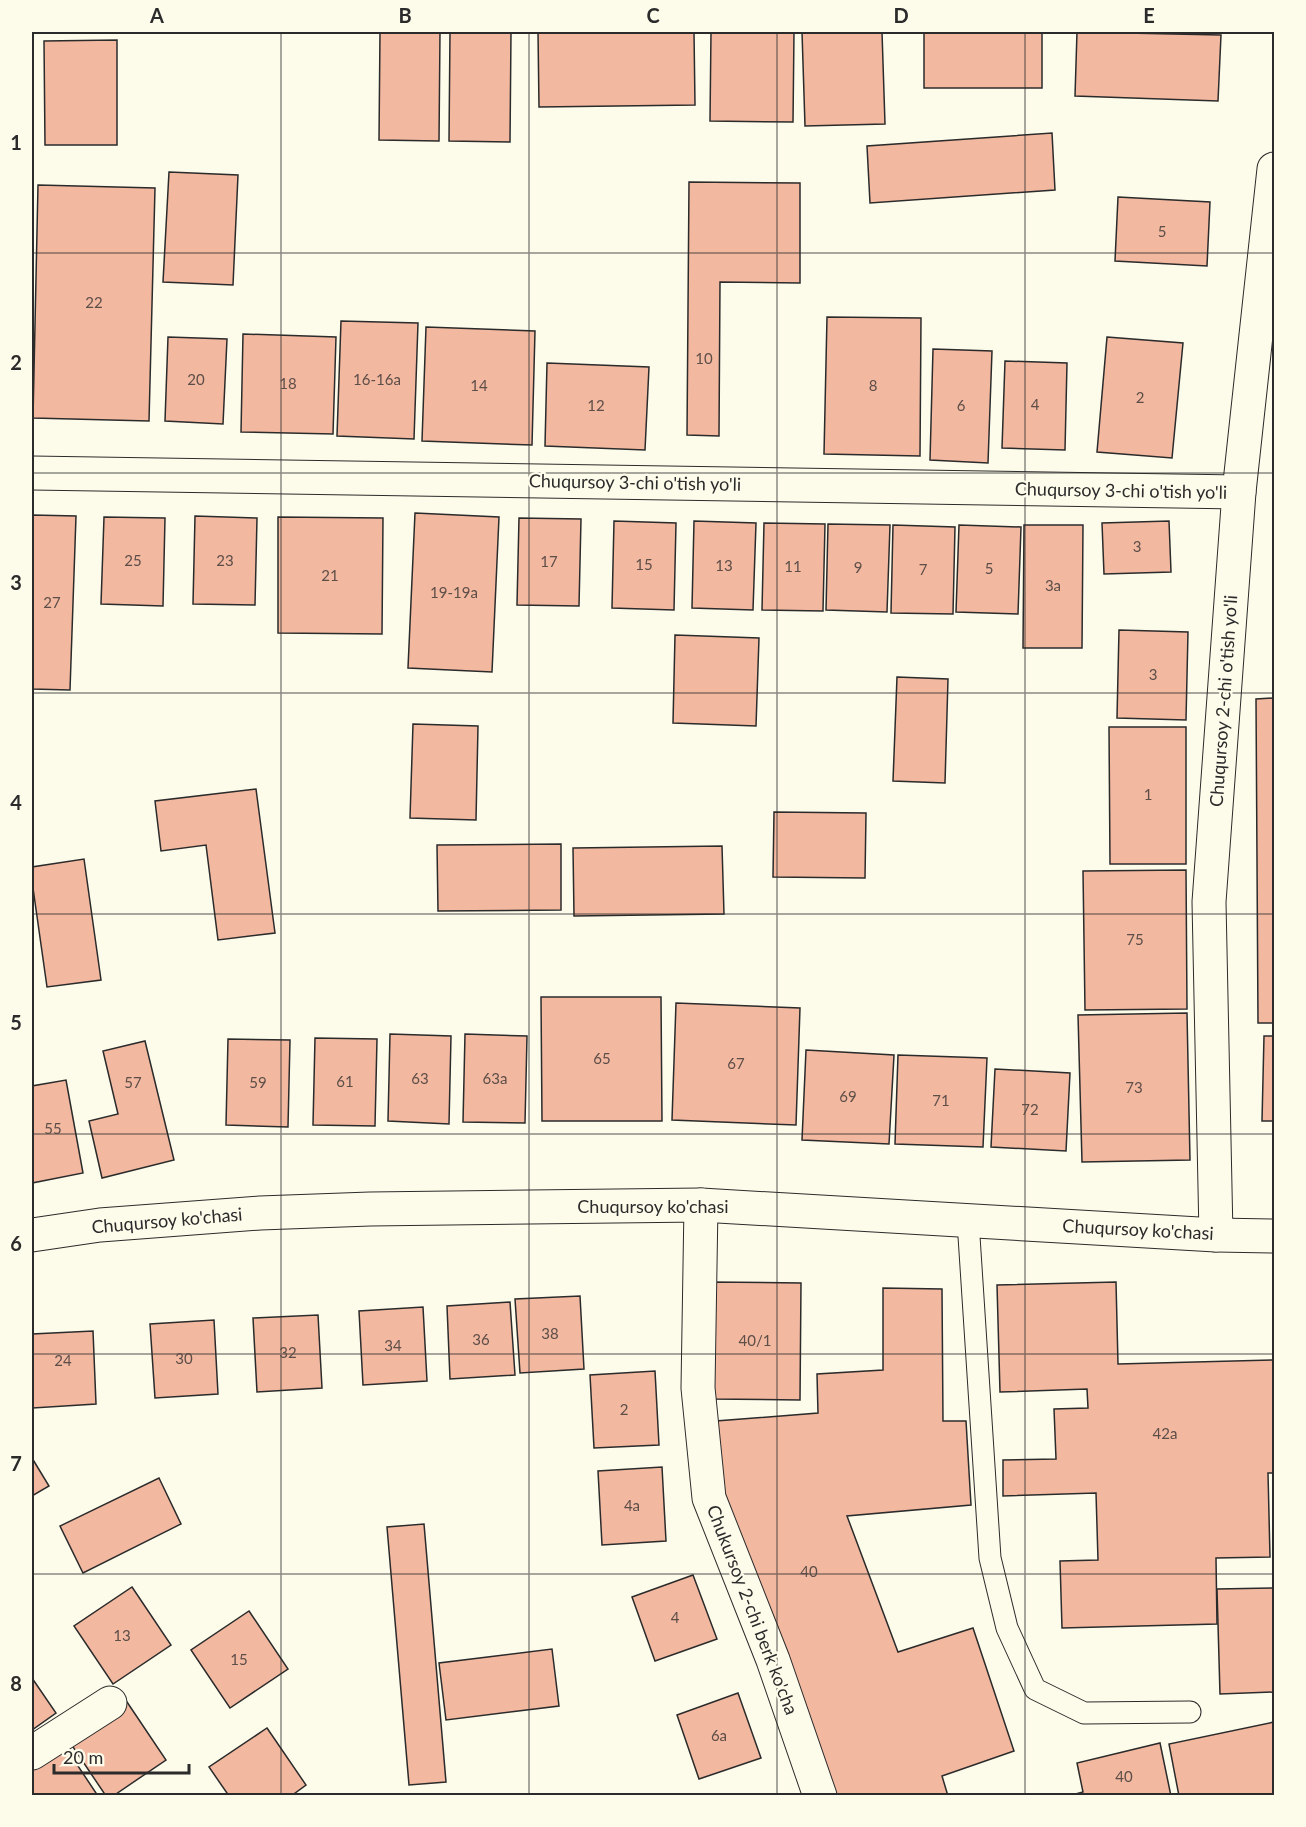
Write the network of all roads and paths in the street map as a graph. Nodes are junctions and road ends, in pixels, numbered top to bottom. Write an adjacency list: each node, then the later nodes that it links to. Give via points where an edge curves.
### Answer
1 (1275, 169): 3 (street, Chuqursoy 2-chi o'tish yo'li)
2 (32, 473): 3 (street, Chuqursoy 3-chi o'tish yo'li)
3 (1239, 492): 7 (street, Chuqursoy 2-chi o'tish yo'li, via 1209,902)
4 (701, 1205): 5 (street, Chuqursoy ko'chasi); 6 (street, Chuqursoy ko'chasi, via 260,1213 100,1225); 12 (street, Chukursoy 2-chi berk ko'cha, via 698,1388 709,1498)
5 (968, 1221): 7 (street, Chuqursoy ko'chasi); 10 (lane, via 990,1558 1007,1628 1035,1689 1084,1713)
6 (32, 1235)
7 (1216, 1235): 8 (street, Chuqursoy ko'chasi)
8 (1275, 1236)
9 (110, 1703): 11 (street)
10 (1190, 1712)
11 (32, 1753)
12 (820, 1796)

